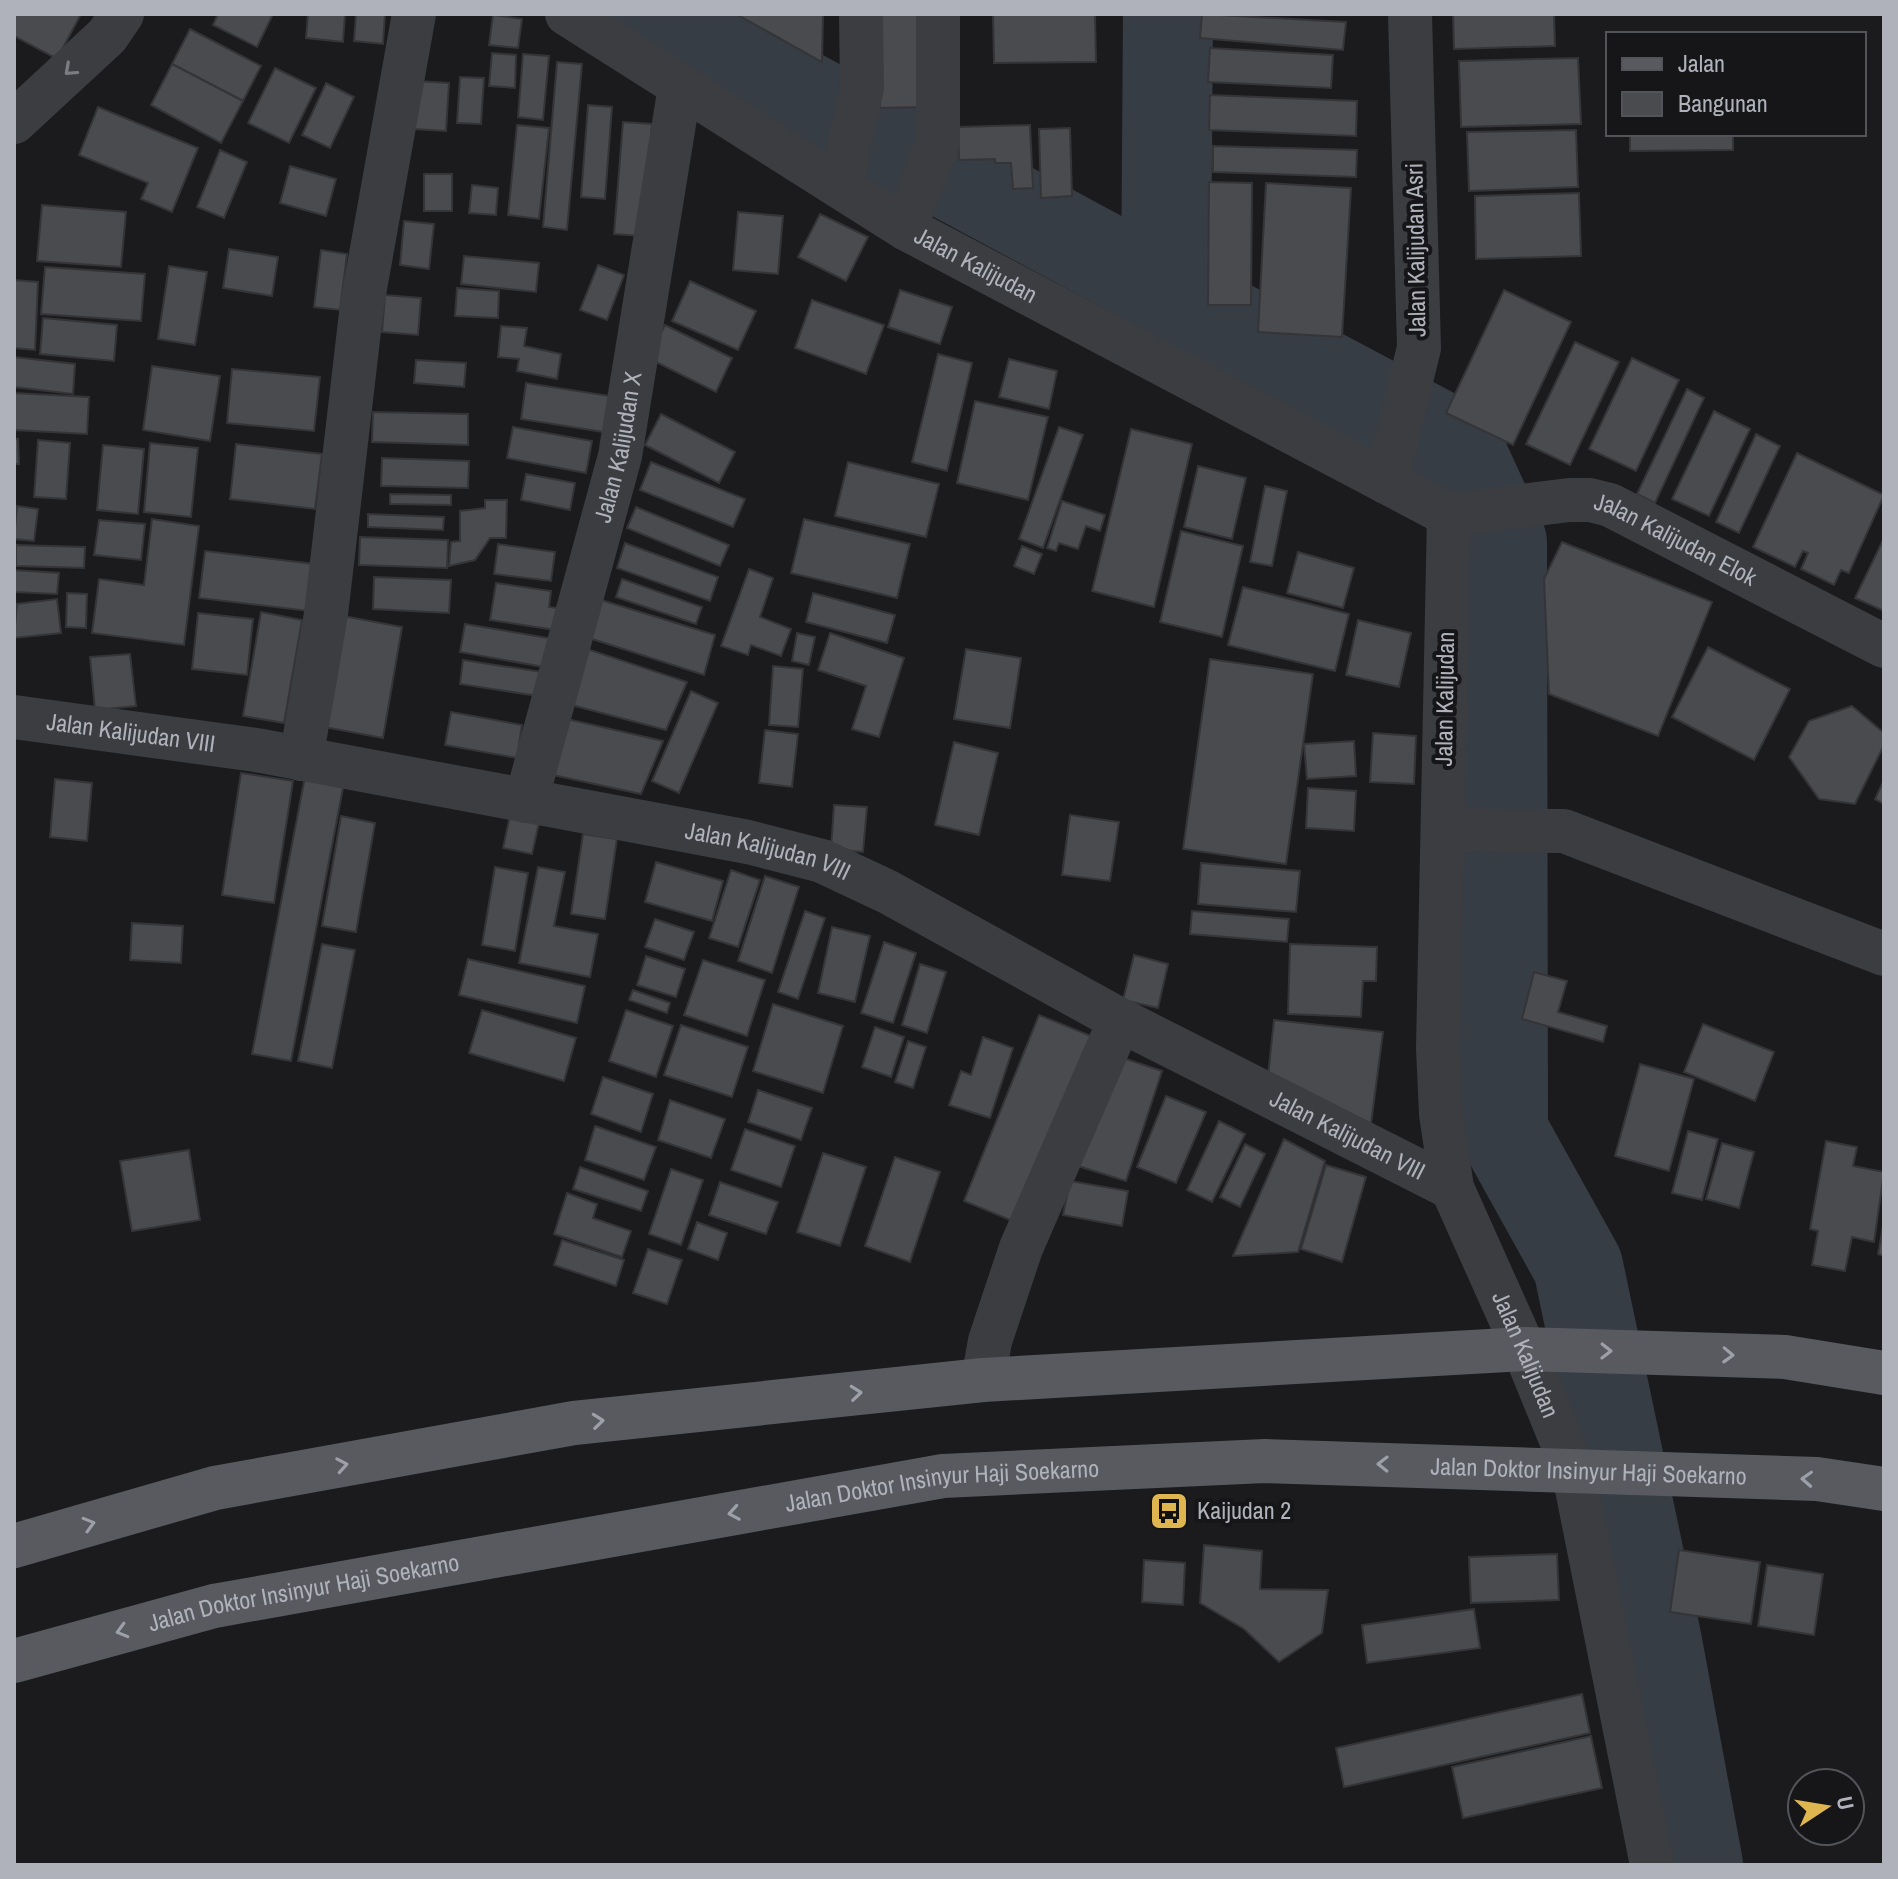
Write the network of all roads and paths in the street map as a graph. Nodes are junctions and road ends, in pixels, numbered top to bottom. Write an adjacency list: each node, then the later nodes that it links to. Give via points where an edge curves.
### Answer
1 (122, 14): 8 (street, one-way to 8, via 107,36)
2 (414, 14): 15 (street, via 362,305 326,614)
3 (567, 14): 7 (street, Jalan Kalijudan)
4 (861, 14): 9 (street, via 862,88)
5 (938, 14): 10 (street, via 938,140)
6 (1410, 14): 11 (street, Jalan Kalijudan Asri, via 1420,312 1412,386)
7 (680, 87): 9 (street, Jalan Kalijudan); 16 (street, Jalan Kalijudan X, via 620,456)
8 (14, 122)
9 (844, 169): 10 (street, Jalan Kalijudan)
10 (910, 214): 11 (street, Jalan Kalijudan)
11 (1392, 462): 12 (street, Jalan Kalijudan)
12 (1462, 513): 13 (street, Jalan Kalijudan Elok, via 1544,502 1590,500 1610,505); 17 (street, Jalan Kalijudan)
13 (1884, 646)
14 (14, 717): 15 (street, Jalan Kalijudan VIII)
15 (301, 759): 16 (street, Jalan Kalijudan VIII)
16 (526, 801): 19 (street, Jalan Kalijudan VIII, via 822,861)
17 (1455, 830): 18 (street, via 1564,831); 20 (street, Jalan Kalijudan, via 1438,1048)
18 (1884, 954)
19 (1120, 1020): 20 (street, Jalan Kalijudan VIII); 23 (street, via 1021,1248 990,1341)
20 (1452, 1188): 21 (street, Jalan Kalijudan)
21 (1543, 1350): 22 (main road, one-way to 22, via 1785,1357); 23 (main road); 24 (street, Jalan Kalijudan)
22 (1884, 1373)
23 (983, 1380): 26 (main road, one-way to 23, via 215,1488 574,1423)
24 (1589, 1470): 25 (main road, Jalan Doktor Insinyur Haji Soekarno, one-way to 24, via 1817,1479); 27 (main road, Jalan Doktor Insinyur Haji Soekarno, one-way to 27, via 1265,1461 943,1476 214,1606); 28 (street, Jalan Kalijudan)
25 (1884, 1489)
26 (14, 1546)
27 (14, 1661)
28 (1652, 1865)

